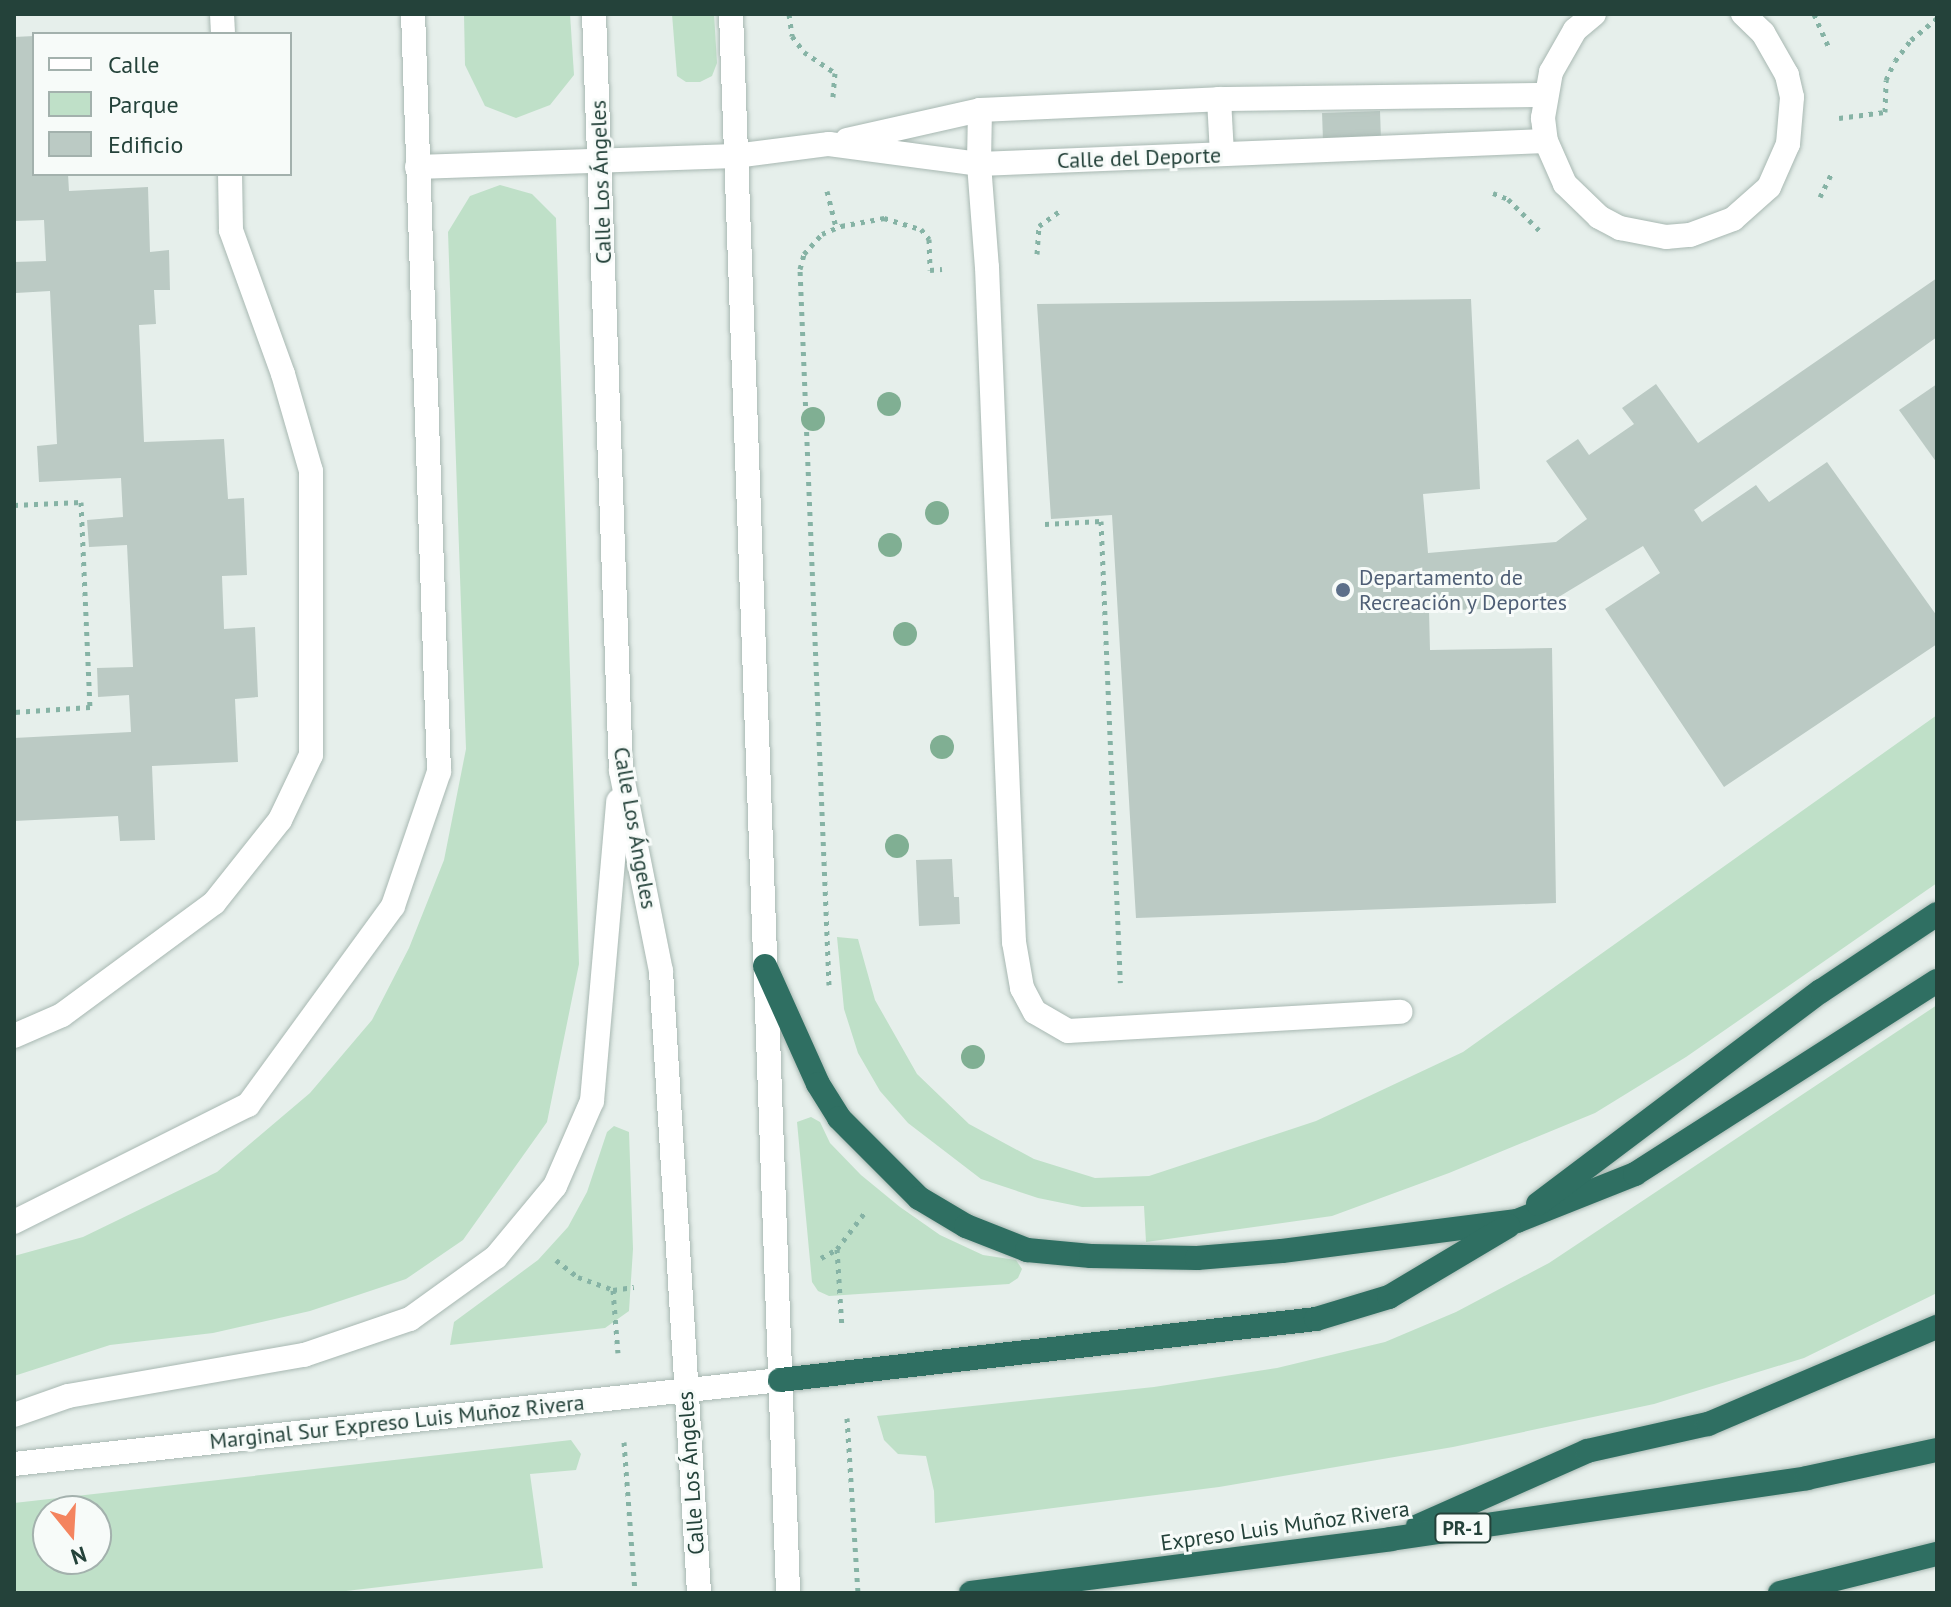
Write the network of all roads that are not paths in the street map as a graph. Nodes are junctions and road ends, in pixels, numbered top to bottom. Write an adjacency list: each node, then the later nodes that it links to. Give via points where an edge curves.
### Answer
1 (413, 14): 15 (street)
2 (594, 14): 13 (street, Calle Los Ángeles)
3 (731, 14): 12 (street)
4 (1594, 14): 6 (street, via 1561,50)
5 (1743, 14): 9 (street, via 1777,53 1792,97 1792,121 1769,187 1733,219 1713,229 1666,237 1620,228 1599,217 1565,184)
6 (1545, 95): 7 (street); 9 (street)
7 (1219, 99): 8 (street); 11 (street)
8 (980, 110): 10 (street); 14 (street)
9 (1546, 141): 11 (street, Calle del Deporte)
10 (829, 144): 12 (street, Calle del Deporte); 14 (street, Calle del Deporte)
11 (1222, 154): 14 (street, Calle del Deporte)
12 (735, 156): 13 (street, Calle del Deporte); 19 (street)
13 (600, 159): 15 (street, Calle del Deporte); 17 (street, Calle Los Ángeles)
14 (979, 164): 21 (street, via 1016,968 1035,1012 1068,1031)
15 (417, 167): 24 (street, via 439,772 393,906 248,1105)
16 (230, 176): 22 (street, via 231,230 311,471 311,755 280,820 214,903 62,1015)
17 (621, 771): 27 (street, Calle Los Ángeles, via 661,971); 28 (street, via 592,1101 555,1186 496,1257 410,1319 304,1355 68,1396)
18 (1937, 914): 23 (highway, via 1821,991)
19 (765, 966): 23 (highway, via 839,1118 919,1198 966,1226 1027,1250 1091,1256 1225,1256); 26 (street)
20 (1937, 981): 23 (highway, via 1635,1174)
21 (1400, 1012)
22 (14, 1036)
23 (1517, 1221): 26 (highway, via 1389,1297 1316,1319)
24 (14, 1222)
25 (1937, 1327): 31 (highway, via 1708,1424 1587,1451)
26 (780, 1380): 27 (street, Marginal Sur Expreso Luis Muñoz Rivera); 35 (street)
27 (685, 1391): 30 (street, Marginal Sur Expreso Luis Muñoz Rivera); 34 (street, Calle Los Ángeles)
28 (14, 1415)
29 (1937, 1450): 31 (highway, Expreso Luis Muñoz Rivera / PR-1, via 1807,1478)
30 (14, 1464)
31 (1391, 1539): 33 (highway, Expreso Luis Muñoz Rivera / PR-1)
32 (1937, 1554): 36 (highway)
33 (979, 1592)
34 (699, 1593)
35 (788, 1593)
36 (1780, 1593)

